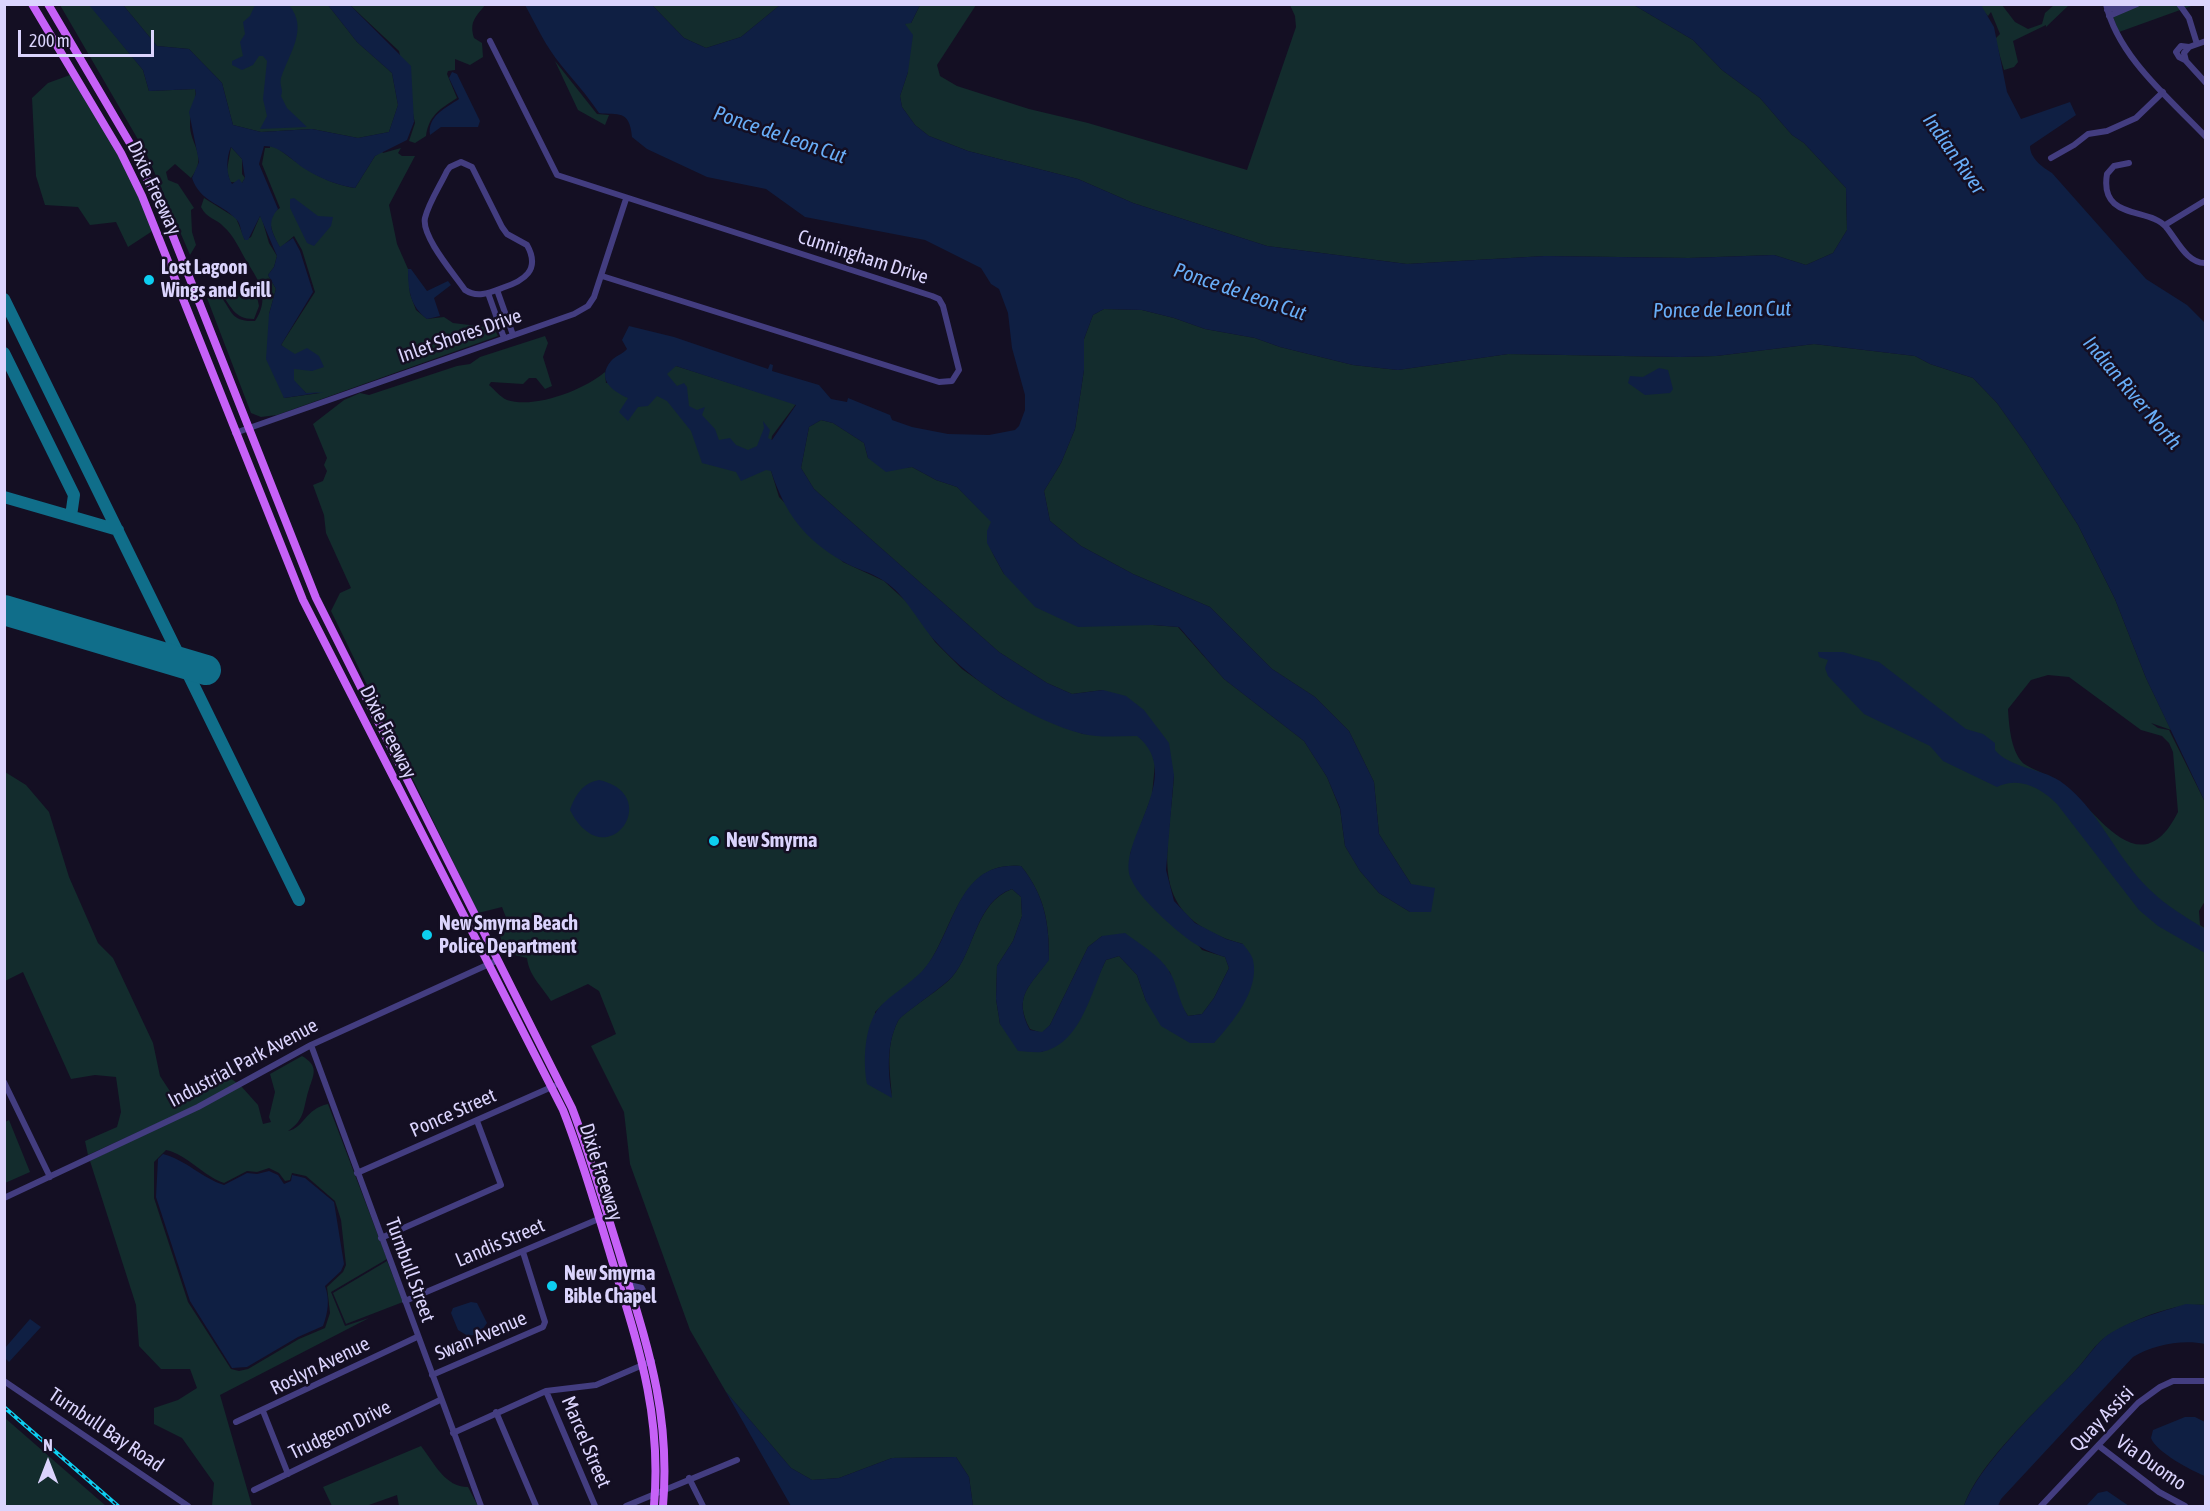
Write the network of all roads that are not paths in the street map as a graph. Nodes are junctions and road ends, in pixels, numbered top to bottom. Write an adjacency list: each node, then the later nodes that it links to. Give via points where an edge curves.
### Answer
1 (32, 4): 25 (main road, Dixie Freeway, via 121,153 142,196)
2 (48, 4): 24 (main road, Dixie Freeway, via 131,145 159,201)
3 (2124, 4): 6 (street)
4 (2137, 4): 6 (street)
5 (2179, 4): 9 (street, via 2189,18)
6 (2108, 10): 11 (street, via 2128,50)
7 (490, 41): 15 (street, Cunningham Drive, via 556,175)
8 (2205, 41): 9 (street)
9 (2197, 44): 10 (street, via 2184,53)
10 (2205, 83)
11 (2163, 92): 12 (street); 13 (street, via 2136,118 2107,131 2088,134)
12 (2205, 137)
13 (2051, 158)
14 (2129, 163): 17 (street, via 2110,169 2105,182 2108,192 2127,213 2156,219)
15 (626, 200): 19 (street, Inlet Shores Drive); 19 (street, Cunningham Drive, via 939,299 958,370 952,381 939,382)
16 (2205, 200): 17 (street)
17 (2165, 225): 18 (street, via 2192,260)
18 (2205, 263)
19 (602, 276): 22 (street, Inlet Shores Drive, via 588,306)
20 (497, 290): 21 (street); 21 (street, via 530,274 531,252 527,245 507,234 472,167 461,162 447,171 425,225 465,290); 22 (street)
21 (488, 293): 23 (street)
22 (513, 335): 23 (street, Inlet Shores Drive)
23 (504, 338): 24 (street, Inlet Shores Drive)
24 (248, 428): 25 (street, Inlet Shores Drive); 26 (main road, Dixie Freeway, via 303,569)
25 (235, 433): 27 (main road, Dixie Freeway, via 290,573)
26 (342, 651): 27 (street); 28 (main road, Dixie Freeway)
27 (330, 656): 29 (main road, Dixie Freeway)
28 (498, 960): 29 (street, Industrial Park Avenue); 32 (main road, Dixie Freeway)
29 (489, 964): 30 (street, Industrial Park Avenue); 33 (main road, Dixie Freeway)
30 (311, 1045): 35 (street, Turnbull Street); 36 (street, Industrial Park Avenue, via 198,1107)
31 (4, 1082): 36 (street)
32 (561, 1083): 33 (street, Ponce Street); 38 (main road, Dixie Freeway)
33 (553, 1087): 34 (street, Ponce Street); 39 (main road, Dixie Freeway)
34 (477, 1121): 35 (street, Ponce Street); 40 (street, via 501,1185)
35 (357, 1173): 40 (street, Turnbull Street)
36 (50, 1177): 37 (street, Industrial Park Avenue)
37 (4, 1198)
38 (608, 1215): 39 (street, Landis Street); 42 (main road, Dixie Freeway)
39 (599, 1219): 41 (street, Landis Street); 47 (main road, Dixie Freeway)
40 (381, 1238): 44 (street, Turnbull Street)
41 (523, 1252): 44 (street, Landis Street); 48 (street, Swan Avenue, via 545,1322 543,1327)
42 (629, 1285): 43 (street, via 642,1288); 46 (main road, Dixie Freeway)
43 (646, 1296)
44 (405, 1301): 45 (street, Turnbull Street)
45 (417, 1337): 48 (street, Turnbull Street); 53 (street, Roslyn Avenue)
46 (652, 1361): 47 (street); 61 (main road, Dixie Freeway, via 664,1427)
47 (644, 1365): 51 (street, via 596,1385); 63 (main road, Dixie Freeway, via 655,1431)
48 (432, 1375): 52 (street, Turnbull Street)
49 (2203, 1380): 57 (street, Quay Assisi, via 2182,1380 2160,1387 2138,1403)
50 (4, 1381): 64 (street, Turnbull Bay Road)
51 (546, 1391): 54 (street); 67 (street, Marcel Street)
52 (440, 1400): 56 (street, Turnbull Street); 59 (street, Trudgeon Drive)
53 (263, 1411): 55 (street, Roslyn Avenue); 59 (street)
54 (496, 1413): 56 (street); 66 (street)
55 (236, 1422)
56 (453, 1433): 65 (street, Turnbull Street)
57 (2099, 1446): 72 (street, Quay Assisi); 73 (street, Via Duomo, via 2159,1492)
58 (737, 1460): 60 (street)
59 (288, 1474): 62 (street, Trudgeon Drive)
60 (689, 1478): 61 (street); 71 (street)
61 (664, 1489): 63 (street); 70 (main road, Dixie Freeway)
62 (254, 1490)
63 (655, 1493): 68 (street); 69 (main road, Dixie Freeway)
64 (188, 1506)
65 (481, 1506)
66 (536, 1506)
67 (595, 1506)
68 (626, 1506)
69 (654, 1506)
70 (663, 1506)
71 (703, 1506)
72 (2041, 1506)
73 (2185, 1506)

